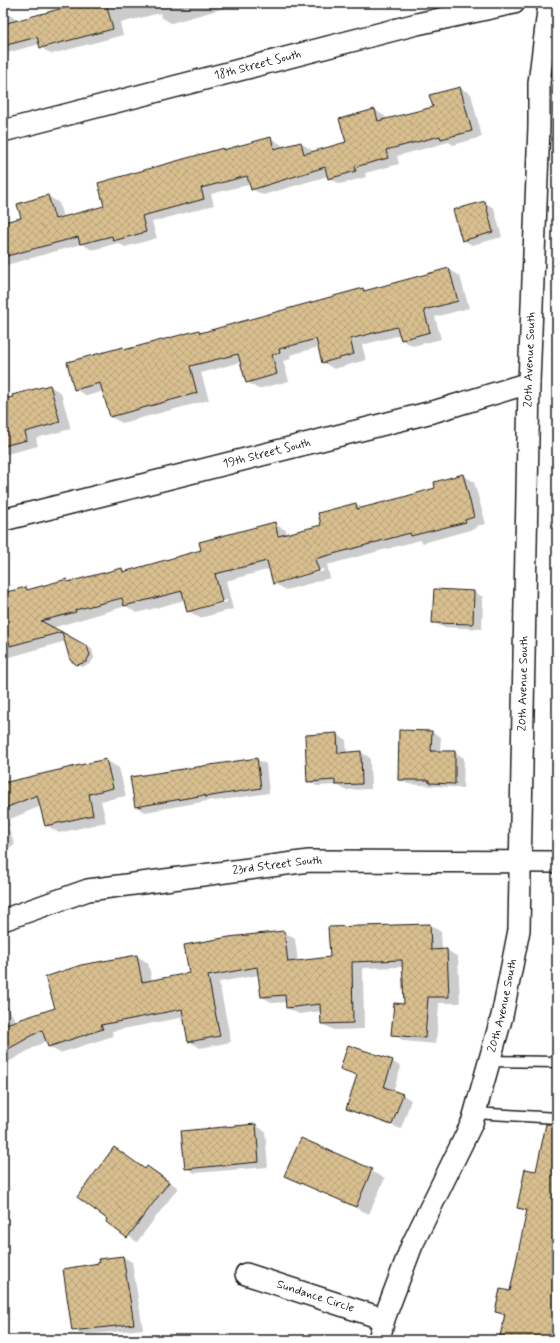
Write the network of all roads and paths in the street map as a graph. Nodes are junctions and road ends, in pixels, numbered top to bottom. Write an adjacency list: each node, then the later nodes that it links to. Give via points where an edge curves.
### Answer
1 (514, 3): 3 (street, 18th Street South, via 417,24)
2 (549, 3): 4 (street, 20th Avenue South, via 539,83)
3 (3, 131)
4 (529, 383): 5 (street, 19th Street South, via 436,411); 6 (street, 20th Avenue South)
5 (3, 520)
6 (521, 860): 7 (street, 23rd Street South); 8 (street, 23rd Street South, via 309,861 88,890); 9 (street, 20th Avenue South, via 519,930 502,1016)
7 (557, 862)
8 (3, 920)
9 (488, 1061): 10 (lane); 11 (street, 20th Avenue South)
10 (557, 1062)
11 (475, 1114): 12 (lane); 14 (street, 20th Avenue South, via 412,1245)
12 (557, 1118)
13 (246, 1274): 14 (street, Sundance Circle)
14 (384, 1319): 15 (street, 20th Avenue South)
15 (379, 1340)

